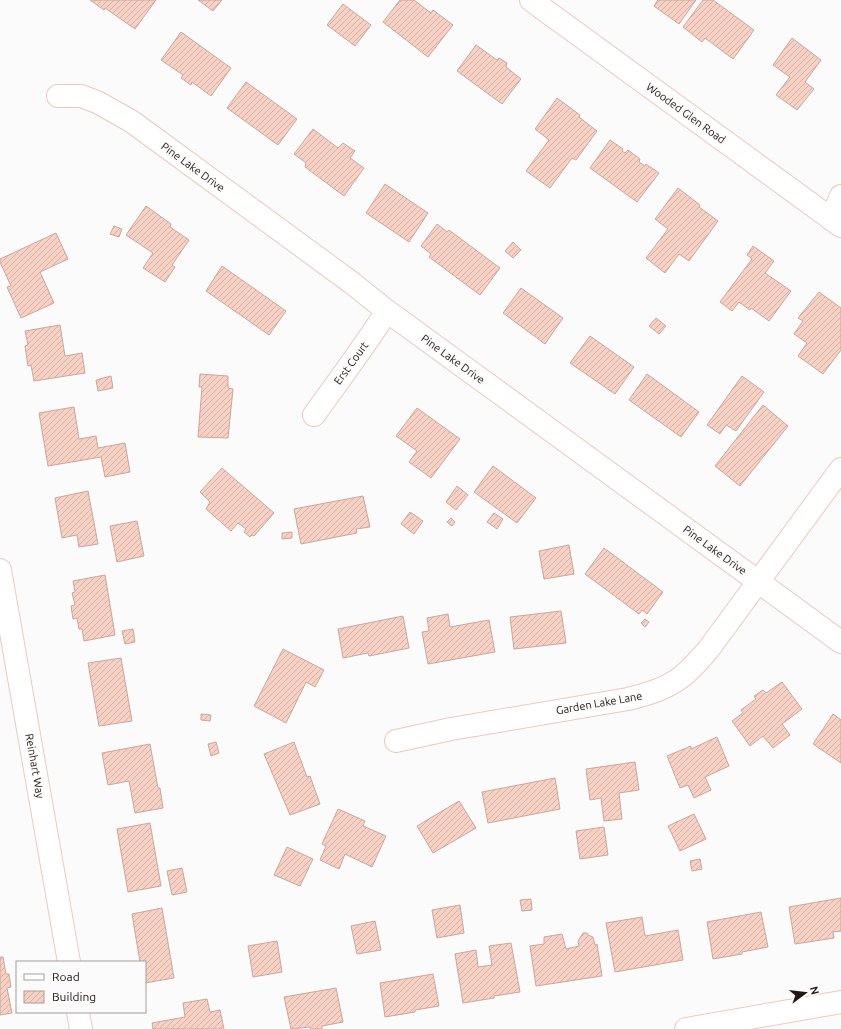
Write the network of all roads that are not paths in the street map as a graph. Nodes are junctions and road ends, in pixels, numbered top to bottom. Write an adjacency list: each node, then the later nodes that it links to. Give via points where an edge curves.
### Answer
1 (531, 0): 4 (street, Wooded Glen Road)
2 (58, 96): 5 (street, Pine Lake Drive, via 81,96 131,121)
3 (841, 196): 4 (street)
4 (836, 222)
5 (387, 311): 6 (street, Erst Court, via 370,339); 9 (street, Pine Lake Drive)
6 (314, 415)
7 (841, 469): 9 (street, Garden Lake Lane)
8 (0, 570): 12 (street, Reinhart Way)
9 (759, 581): 10 (street, Pine Lake Drive); 11 (street, Garden Lake Lane, via 708,650 686,674 649,694 628,700 451,729)
10 (841, 642)
11 (396, 741)
12 (69, 961)
13 (841, 1002): 16 (street)
14 (78, 1013): 15 (street)
15 (81, 1029)
16 (686, 1029)

